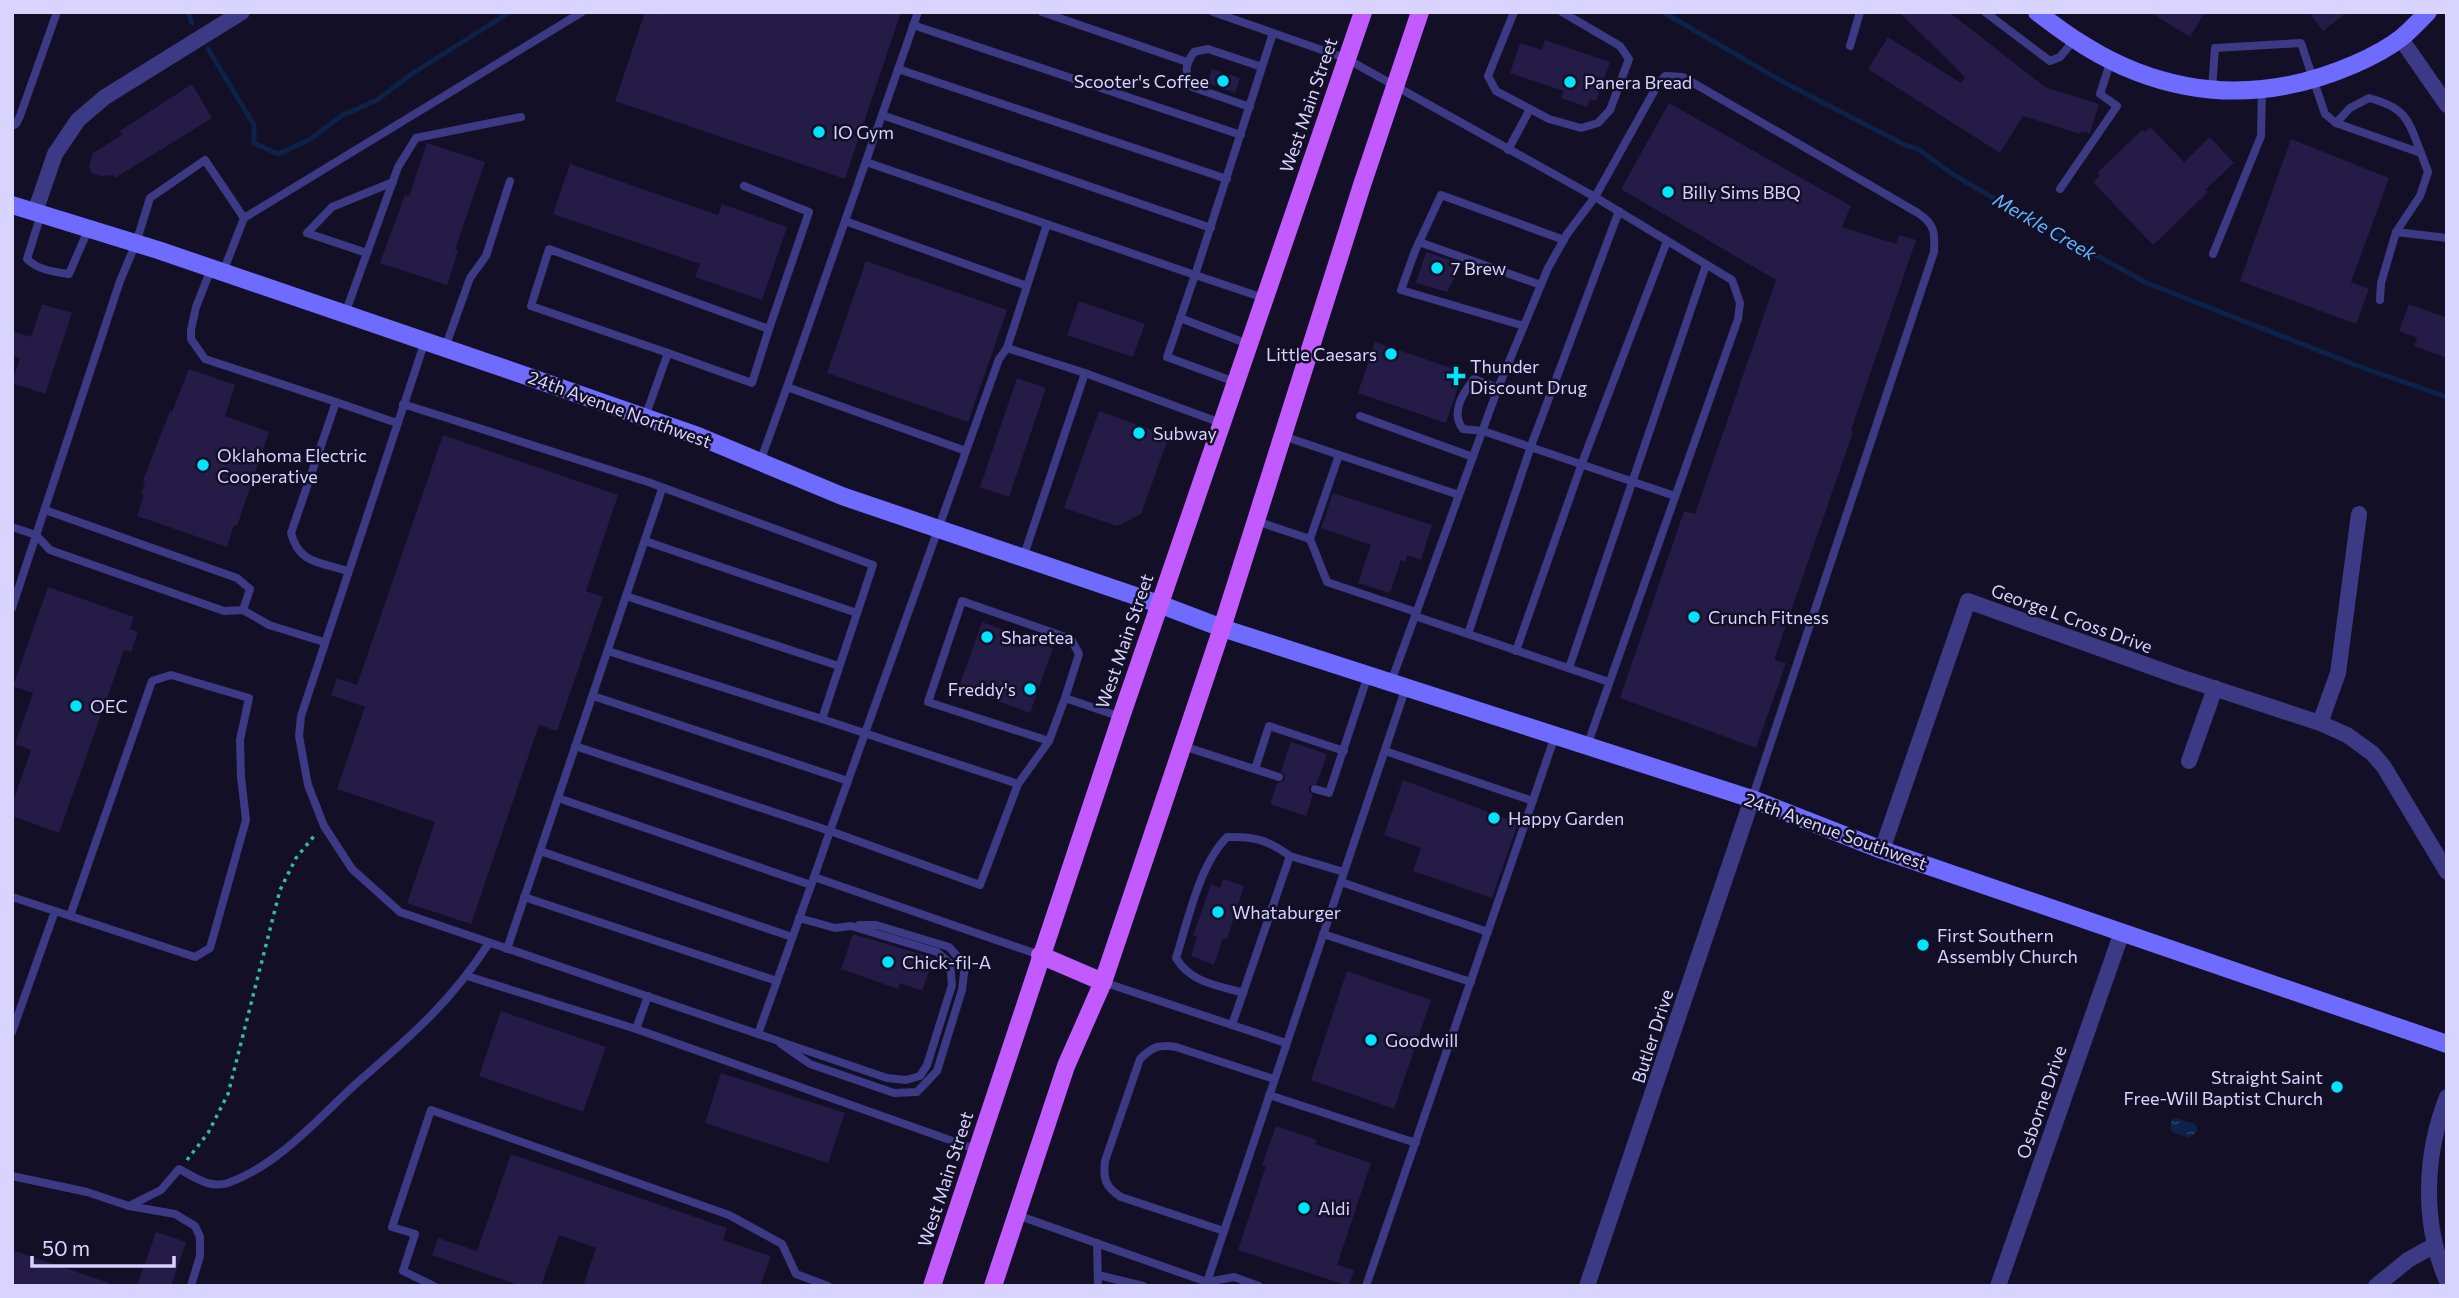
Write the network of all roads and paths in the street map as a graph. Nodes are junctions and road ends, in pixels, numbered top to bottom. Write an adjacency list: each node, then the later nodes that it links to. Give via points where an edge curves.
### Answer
1 (57, 12): 35 (lane, via 20,116)
2 (242, 12): 48 (street, via 105,97 78,120 55,154)
3 (582, 12): 49 (lane)
4 (918, 12): 15 (lane)
5 (1042, 12): 22 (lane)
6 (1213, 12): 16 (lane)
7 (1363, 12): 20 (main road, West Main Street)
8 (1420, 12): 26 (main road)
9 (1514, 12): 31 (lane, via 1488,76 1496,92)
10 (1562, 12): 31 (lane, via 1620,46 1629,60 1624,78 1610,110 1598,123 1581,128)
11 (1860, 12): 19 (lane)
12 (1985, 12): 18 (lane, via 2050,61 2060,57)
13 (2037, 12): 18 (main road)
14 (2428, 12): 17 (main road)
15 (913, 25): 24 (lane); 36 (lane)
16 (1273, 33): 20 (lane); 23 (lane)
17 (2401, 39): 25 (main road); 29 (street)
18 (2074, 40): 21 (main road)
19 (1850, 46)
20 (1345, 58): 26 (lane); 67 (main road, West Main Street)
21 (2111, 61): 27 (main road, via 2161,80); 44 (lane, via 2101,93 2117,106)
22 (1187, 62): 23 (lane, via 1194,52 1208,49); 30 (lane, via 1185,76 1192,87)
23 (1262, 67): 30 (lane)
24 (898, 69): 32 (lane); 40 (lane)
25 (2315, 80): 27 (lane, via 2301,43 2215,48); 28 (main road); 34 (lane, via 2325,114)
26 (1395, 87): 37 (lane); 89 (main road)
27 (2211, 89): 28 (main road)
28 (2262, 89): 61 (lane, via 2261,136)
29 (2447, 106)
30 (1250, 107): 36 (lane)
31 (1530, 109): 37 (lane)
32 (882, 114): 39 (lane); 53 (lane)
33 (521, 117): 42 (lane, via 416,138)
34 (2336, 123): 38 (lane); 38 (lane, via 2350,108 2369,98 2391,104 2407,119)
35 (12, 126)
36 (1241, 135): 40 (lane)
37 (1508, 150): 45 (lane)
38 (2421, 153): 54 (lane, via 2428,172 2420,196)
39 (866, 162): 50 (lane); 51 (lane)
40 (1227, 179): 53 (lane)
41 (510, 181): 75 (lane, via 486,256 470,278)
42 (393, 182): 60 (lane); 60 (lane, via 332,207 307,233)
43 (744, 186): 72 (lane, via 809,212)
44 (2060, 189)
45 (1595, 197): 47 (lane); 56 (lane); 147 (lane, via 1657,86 1665,76 1683,77 1918,213 1930,221 1935,237 1934,252)
46 (12, 205): 48 (main road, 24th Avenue Northwest)
47 (1619, 212): 57 (lane); 90 (lane)
48 (38, 213): 52 (main road, 24th Avenue Northwest); 52 (lane, via 27,259 54,272 69,274)
49 (244, 218): 59 (lane, via 205,160 150,198); 63 (lane)
50 (845, 221): 66 (lane); 80 (lane)
51 (1047, 224): 64 (lane); 66 (lane)
52 (89, 228): 59 (main road, 24th Avenue Northwest)
53 (1211, 228): 64 (lane)
54 (2396, 233): 55 (lane); 68 (lane)
55 (2447, 238)
56 (1564, 240): 58 (lane, via 1441,195); 65 (lane)
57 (1667, 241): 62 (lane); 95 (lane)
58 (1419, 242): 65 (lane); 71 (lane, via 1401,290)
59 (136, 243): 63 (main road, 24th Avenue Northwest); 100 (lane)
60 (367, 253): 69 (lane)
61 (2213, 254)
62 (1706, 265): 96 (lane); 99 (lane, via 1732,280 1740,303 1738,319)
63 (217, 270): 69 (main road, 24th Avenue Northwest); 82 (lane, via 196,307 191,330 191,339 205,359)
64 (1195, 275): 67 (lane); 70 (lane)
65 (1541, 285): 71 (lane)
66 (1027, 286): 76 (lane)
67 (1264, 298): 74 (main road, West Main Street)
68 (2380, 300)
69 (345, 314): 73 (main road, 24th Avenue Northwest)
70 (1180, 318): 74 (lane); 79 (lane, via 1167,357)
71 (1524, 326): 81 (lane)
72 (769, 329): 77 (lane, via 752,383); 77 (lane, via 549,249 531,306)
73 (425, 341): 75 (main road, 24th Avenue Northwest); 83 (lane)
74 (1248, 344): 79 (main road, West Main Street)
75 (445, 348): 85 (main road, 24th Avenue Northwest)
76 (1007, 348): 78 (lane); 91 (lane)
77 (668, 354): 85 (lane)
78 (1084, 373): 87 (lane); 108 (lane)
79 (1235, 382): 87 (main road, West Main Street)
80 (787, 387): 91 (lane); 94 (lane)
81 (1498, 388): 88 (lane); 88 (lane, via 1474,379 1457,409 1463,429)
82 (336, 402): 86 (lane); 109 (lane, via 291,533 302,556)
83 (403, 404): 86 (lane); 97 (lane)
84 (1360, 416): 93 (lane)
85 (645, 417): 94 (main road, 24th Avenue Northwest)
86 (397, 423): 109 (lane)
87 (1221, 423): 111 (main road, West Main Street)
88 (1483, 431): 90 (lane); 93 (lane)
89 (1283, 436): 92 (lane); 102 (main road)
90 (1531, 446): 95 (lane); 117 (lane)
91 (966, 451): 104 (lane)
92 (1339, 455): 98 (lane); 106 (lane)
93 (1473, 457): 98 (lane)
94 (760, 462): 104 (main road, 24th Avenue Northwest)
95 (1582, 463): 96 (lane); 120 (lane)
96 (1632, 480): 99 (lane); 122 (lane)
97 (663, 489): 107 (lane); 114 (lane, via 873,565)
98 (1459, 495): 115 (lane)
99 (1675, 496): 124 (lane)
100 (45, 510): 105 (lane); 113 (lane, via 237,578 250,589)
101 (2359, 514): 131 (street, via 2338,673)
102 (1256, 521): 106 (lane); 116 (main road)
103 (12, 527): 105 (lane)
104 (938, 529): 108 (main road, 24th Avenue Northwest); 132 (lane)
105 (36, 535): 112 (lane); 113 (lane, via 50,550 224,611)
106 (1310, 539): 115 (lane, via 1327,582)
107 (645, 541): 110 (lane); 114 (lane)
108 (1023, 558): 111 (main road, 24th Avenue Northwest)
109 (348, 571): 118 (lane)
110 (626, 596): 119 (lane); 121 (lane)
111 (1159, 604): 116 (main road, 24th Avenue Northwest); 129 (main road, West Main Street)
112 (12, 608)
113 (243, 610): 118 (lane, via 269,625)
114 (857, 612): 121 (lane)
115 (1415, 614): 117 (lane); 125 (lane)
116 (1222, 628): 123 (main road, 24th Avenue Southwest); 136 (main road)
117 (1468, 634): 120 (lane)
118 (324, 642): 149 (lane, via 304,702 299,736 308,785)
119 (608, 651): 127 (lane); 130 (lane)
120 (1516, 651): 122 (lane)
121 (839, 666): 130 (lane)
122 (1569, 668): 124 (lane)
123 (1368, 675): 125 (main road, 24th Avenue Southwest); 138 (lane)
124 (1609, 682): 137 (lane)
125 (1399, 685): 133 (main road, 24th Avenue Southwest); 139 (lane)
126 (2215, 688): 131 (street, George L Cross Drive); 140 (street); 151 (street, George L Cross Drive, via 1968,601)
127 (593, 696): 135 (lane); 143 (lane)
128 (1065, 698): 129 (lane); 134 (lane); 134 (lane, via 1079,654 1071,639 962,601 928,702)
129 (1121, 717): 170 (main road, West Main Street)
130 (822, 719): 132 (lane)
131 (2320, 723): 155 (street, George L Cross Drive, via 2347,735 2384,767)
132 (866, 734): 143 (lane); 144 (lane)
133 (1556, 735): 137 (main road, 24th Avenue Southwest); 148 (lane)
134 (1049, 741): 144 (lane)
135 (575, 746): 146 (lane); 150 (lane)
136 (1183, 746): 141 (lane); 173 (main road)
137 (1587, 746): 147 (main road, 24th Avenue Southwest)
138 (1344, 751): 141 (lane, via 1269,726); 145 (lane, via 1329,793)
139 (1385, 751): 148 (lane); 154 (lane)
140 (2189, 761)
141 (1255, 769): 142 (lane)
142 (1279, 777)
143 (848, 781): 150 (lane)
144 (1018, 784): 150 (lane, via 980,885)
145 (1315, 789)
146 (558, 798): 152 (lane); 156 (lane)
147 (1752, 799): 151 (main road, 24th Avenue Southwest); 210 (street, Butler Drive)
148 (1533, 801): 164 (lane)
149 (324, 826): 168 (lane, via 352,869 400,912); 189 (path, via 296,858 280,890 228,1094 208,1133)
150 (830, 831): 156 (lane)
151 (1882, 850): 165 (main road, 24th Avenue Southwest)
152 (540, 851): 159 (lane); 167 (lane)
153 (1290, 856): 154 (lane); 175 (lane); 175 (lane, via 1274,844 1249,836 1227,836 1215,848 1186,924 1177,958 1185,972)
154 (1344, 872): 157 (lane)
155 (2447, 872)
156 (812, 881): 162 (lane); 170 (lane)
157 (1340, 882): 164 (lane); 166 (lane)
158 (12, 897): 160 (lane)
159 (524, 897): 169 (lane); 172 (lane)
160 (55, 911): 161 (lane); 179 (lane)
161 (70, 916): 161 (lane, via 195,957 210,948 246,820 240,740 248,698 171,675 152,681)
162 (799, 918): 163 (lane, via 835,928); 167 (lane)
163 (851, 926): 181 (lane, via 937,952 950,963 951,985 920,1076 906,1080 887,1077); 181 (lane, via 876,925 949,947 965,965 962,990 937,1070 917,1092 894,1093 810,1064)
164 (1488, 932): 174 (lane)
165 (2122, 932): 183 (main road, 24th Avenue Southwest); 211 (street, Osborne Drive)
166 (1323, 934): 174 (lane); 182 (lane)
167 (792, 937): 172 (lane)
168 (489, 943): 169 (lane); 171 (lane)
169 (507, 949): 176 (lane)
170 (1040, 956): 173 (main road); 188 (main road, West Main Street)
171 (467, 976): 178 (lane); 189 (lane, via 438,1011 279,1154 226,1184 211,1184)
172 (777, 981): 180 (lane)
173 (1103, 982): 177 (lane); 192 (main road, via 1066,1066)
174 (1471, 982): 187 (lane)
175 (1243, 993): 177 (lane)
176 (648, 996): 178 (lane); 180 (lane)
177 (1232, 1025): 182 (lane)
178 (636, 1029): 188 (lane)
179 (12, 1032)
180 (758, 1034): 181 (lane)
181 (773, 1039)
182 (1286, 1043): 184 (lane)
183 (2447, 1044)
184 (1274, 1079): 185 (lane); 193 (lane, via 1175,1047 1150,1049 1140,1059 1105,1161 1103,1177 1108,1189 1121,1197)
185 (1269, 1095): 187 (lane); 193 (lane)
186 (2447, 1097): 195 (street, via 2432,1147 2428,1194)
187 (1416, 1143): 209 (lane)
188 (978, 1150): 204 (main road, West Main Street)
189 (179, 1169): 191 (lane, via 161,1190)
190 (12, 1176): 191 (lane)
191 (129, 1206): 201 (lane, via 175,1214 195,1226 200,1256)
192 (1017, 1215): 194 (lane); 205 (main road)
193 (1224, 1231): 199 (lane)
194 (1097, 1243): 196 (lane); 199 (lane)
195 (2433, 1246): 198 (street); 212 (street)
196 (1098, 1275): 206 (lane); 207 (lane)
197 (1232, 1281): 199 (lane); 208 (lane)
198 (2447, 1281)
199 (1207, 1282)
200 (816, 1284): 202 (lane, via 796,1274 782,1244 729,1215 431,1110 392,1227 415,1234 403,1271); 203 (lane)
201 (191, 1286)
202 (434, 1286)
203 (828, 1286)
204 (932, 1286)
205 (993, 1286)
206 (1098, 1286)
207 (1143, 1286)
208 (1259, 1286)
209 (1366, 1286)
210 (1587, 1286)
211 (1998, 1286)
212 (2376, 1286)

